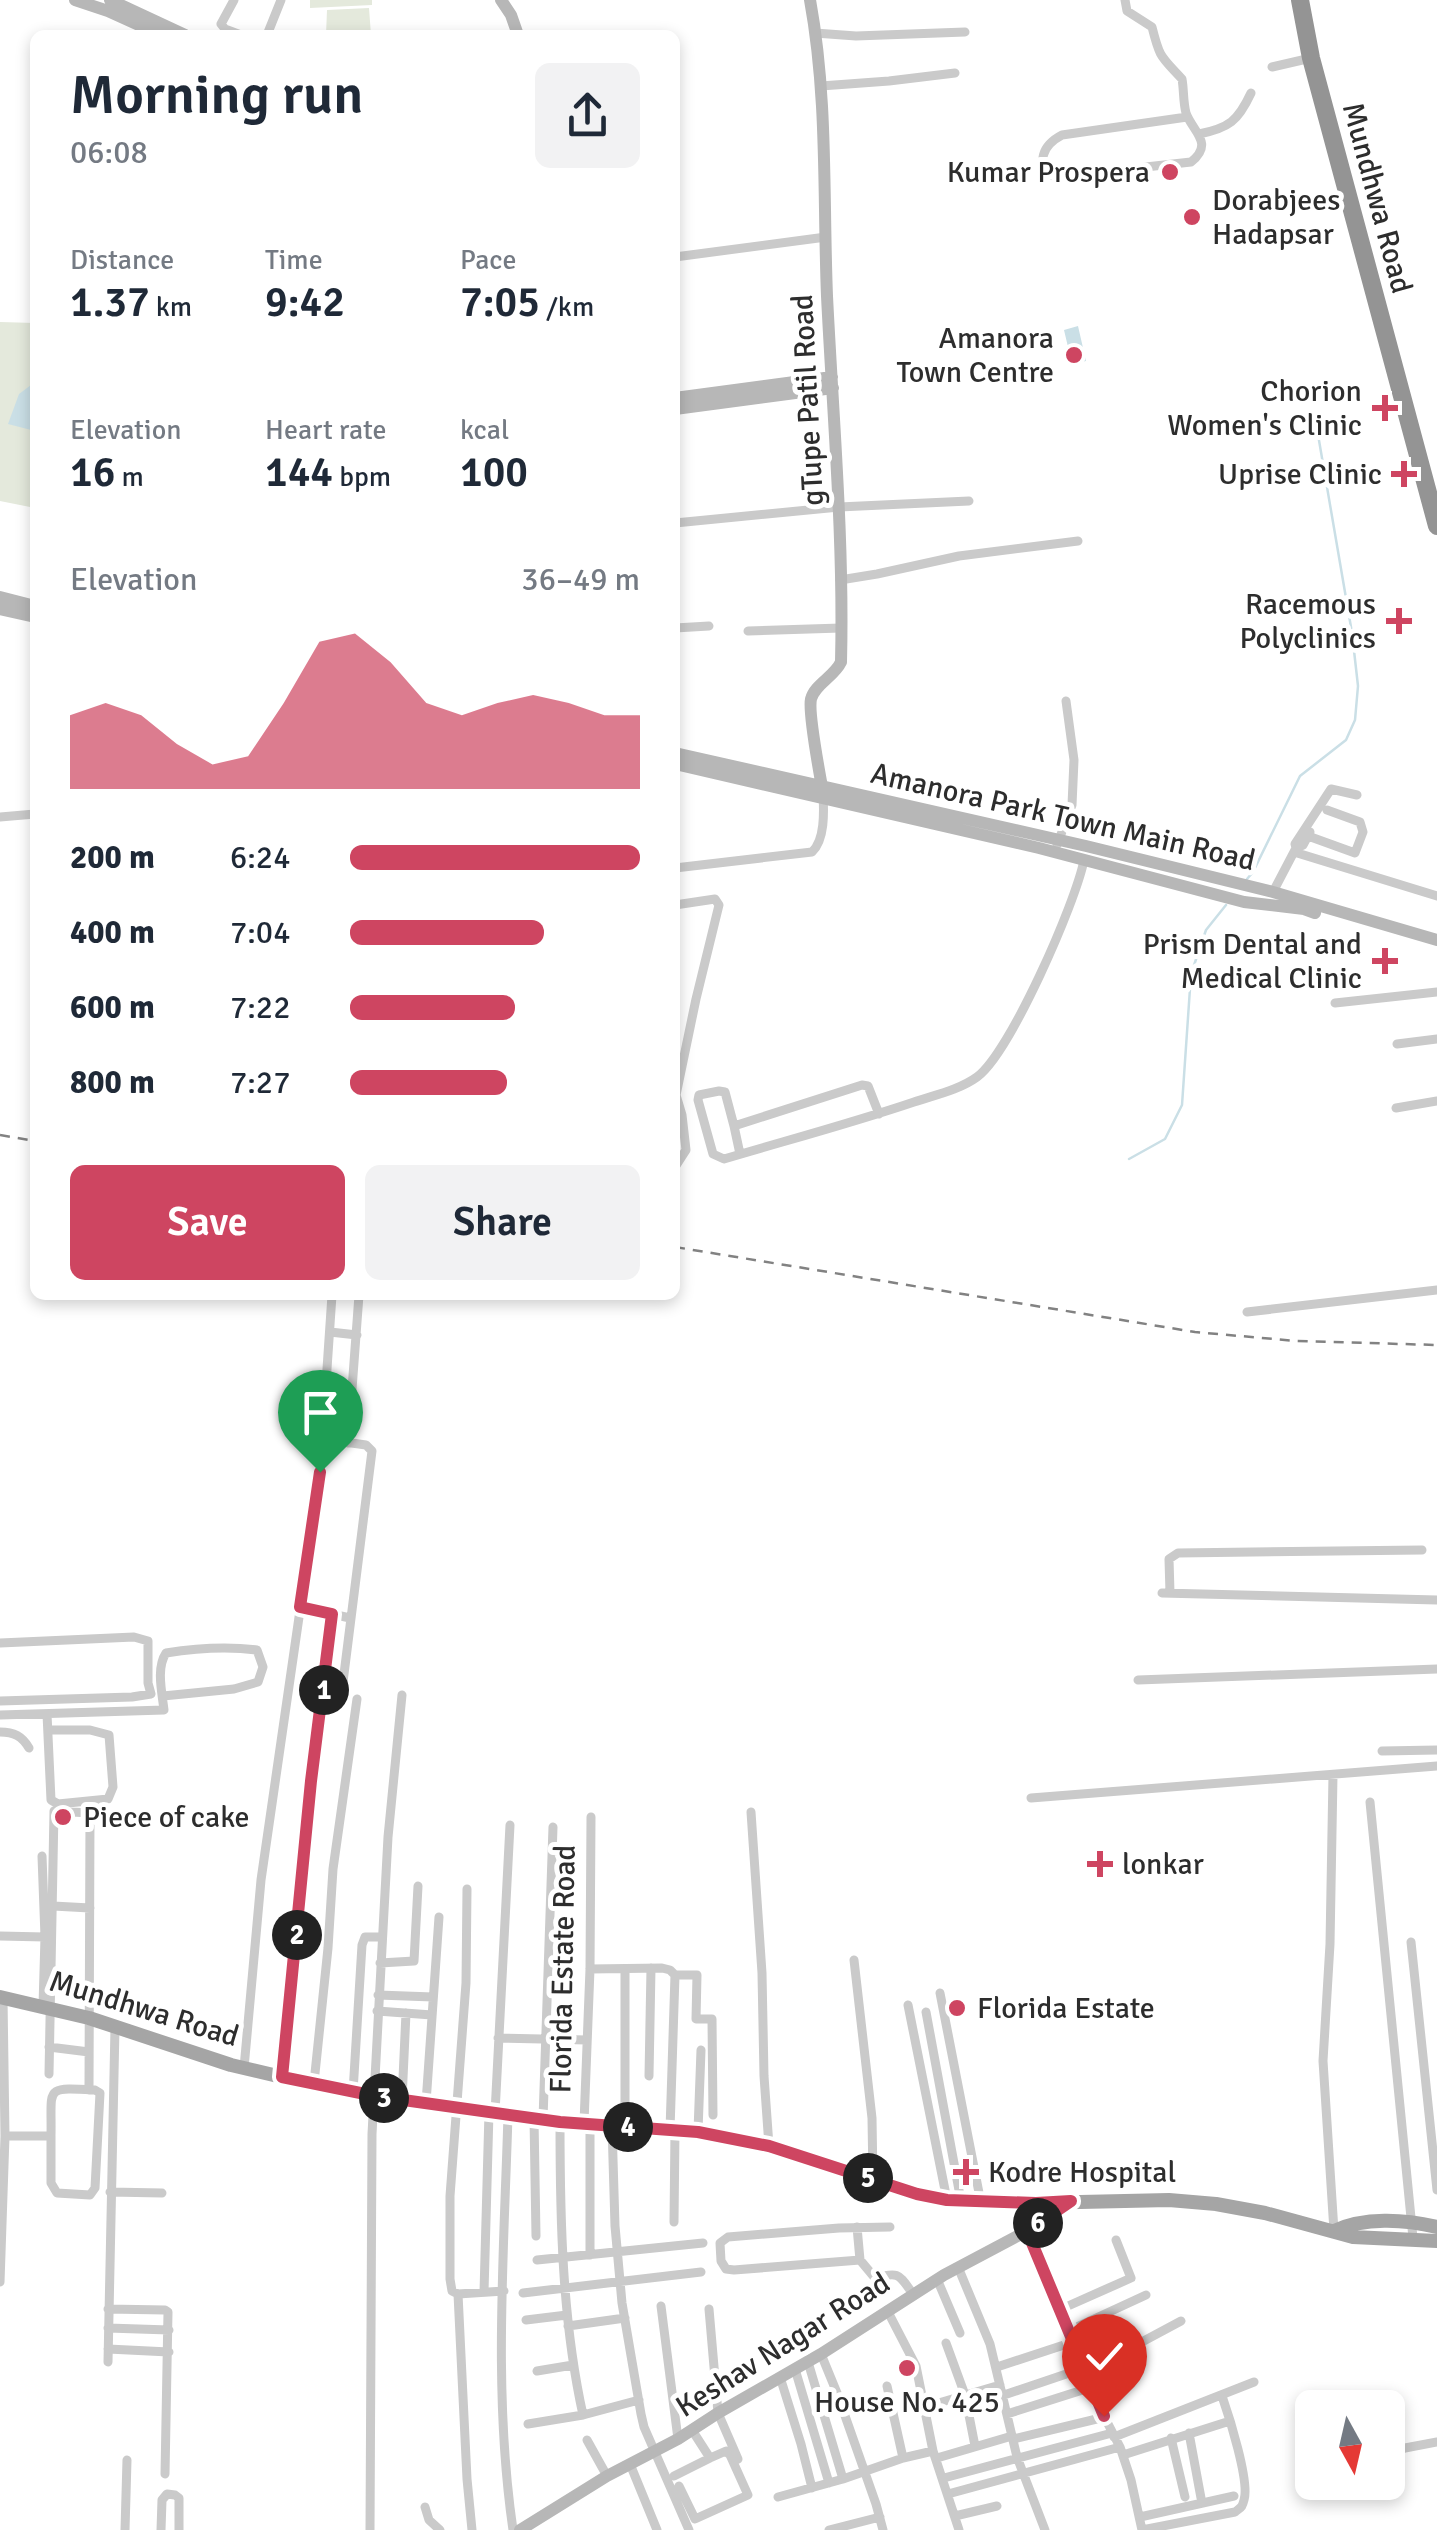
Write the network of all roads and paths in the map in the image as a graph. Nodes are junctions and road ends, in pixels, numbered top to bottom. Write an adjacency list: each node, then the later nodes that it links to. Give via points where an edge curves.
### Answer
1 (76, 0): 11 (street)
2 (110, 0): 12 (street)
3 (234, 0): 13 (street, via 221,24)
4 (281, 0): 14 (street)
5 (501, 0): 15 (street)
6 (511, 0): 16 (street)
7 (810, 0): 18 (street, gTupe Patil Road)
8 (1125, 0): 24 (street, via 1127,10 1152,27 1164,63 1182,80)
9 (1300, 0): 19 (highway, Mundhwa Road)
10 (1311, 0): 31 (highway, Mundhwa Road)
11 (150, 30)
12 (174, 30)
13 (228, 30)
14 (269, 30)
15 (518, 30)
16 (520, 30)
17 (965, 32): 18 (street)
18 (816, 33): 22 (street, gTupe Patil Road)
19 (1310, 58): 20 (street); 33 (highway, Mundhwa Road)
20 (1272, 68)
21 (954, 73): 22 (street)
22 (822, 86): 26 (street, gTupe Patil Road)
23 (1252, 93): 25 (street, via 1224,129)
24 (1187, 117): 25 (street); 25 (street, via 1062,135 1051,140 1042,165 1056,177 1191,162 1200,155)
25 (1199, 134)
26 (826, 236): 27 (street); 28 (street, gTupe Patil Road)
27 (680, 256)
28 (832, 382): 29 (street); 30 (street); 34 (street, gTupe Patil Road)
29 (680, 397)
30 (680, 407)
31 (1437, 483)
32 (968, 501): 34 (street)
33 (1434, 502): 36 (highway, Mundhwa Road)
34 (839, 507): 35 (street); 38 (street, gTupe Patil Road)
35 (680, 523)
36 (1437, 526)
37 (1078, 541): 38 (street)
38 (840, 580): 45 (street, gTupe Patil Road)
39 (0, 598): 40 (street)
40 (30, 605)
41 (0, 609): 42 (street)
42 (30, 616)
43 (709, 626): 44 (street)
44 (680, 628)
45 (841, 628): 46 (street); 50 (street, gTupe Patil Road, via 841,662 810,701)
46 (748, 631)
47 (1066, 701): 55 (street, via 1072,804)
48 (680, 754): 50 (street, Amanora Park Town Main Road)
49 (680, 765): 50 (street, Amanora Park Town Main Road)
50 (822, 793): 55 (street, Amanora Park Town Main Road); 59 (street, via 819,846 812,852)
51 (1357, 795): 56 (street, via 1332,789 1326,794)
52 (1327, 810): 56 (street, via 1360,822 1356,853 1309,832)
53 (30, 814): 54 (street)
54 (0, 817)
55 (1057, 846): 57 (street, Amanora Park Town Main Road)
56 (1295, 850): 60 (street); 61 (street)
57 (1086, 856): 58 (street, Amanora Park Town Main Road); 73 (street, via 1070,908 993,1061 962,1086)
58 (1115, 860): 60 (street, Amanora Park Town Main Road); 64 (street, Amanora Park Town Main Road, via 1212,894 1304,909)
59 (680, 867)
60 (1272, 892): 63 (street, Amanora Park Town Main Road)
61 (1437, 896)
62 (680, 904): 69 (street, via 715,899 720,905)
63 (1437, 940)
64 (1437, 949)
65 (1437, 992): 66 (street)
66 (1335, 1003)
67 (1437, 1040): 68 (street)
68 (1397, 1044)
69 (680, 1057)
70 (1437, 1101): 72 (street)
71 (680, 1108): 76 (street, via 686,1150)
72 (1396, 1108)
73 (879, 1114): 74 (street, via 868,1086 862,1086); 75 (street)
74 (734, 1126): 75 (street); 75 (street, via 725,1092 698,1096 714,1154)
75 (740, 1154)
76 (680, 1159)
77 (1437, 1290): 80 (street)
78 (332, 1300): 81 (street)
79 (360, 1300): 82 (street)
80 (1247, 1312)
81 (330, 1332): 82 (street); 83 (street)
82 (357, 1335): 84 (street)
83 (322, 1439): 84 (street); 87 (street)
84 (348, 1442): 89 (street, via 372,1451)
85 (1422, 1550): 86 (street, via 1178,1552 1169,1559 1166,1593)
86 (1437, 1600)
87 (300, 1607): 88 (street); 147 (street, via 261,1880)
88 (332, 1614): 89 (street); 150 (street)
89 (350, 1618): 95 (street)
90 (0, 1643): 97 (street, via 148,1641 151,1694)
91 (1437, 1669): 92 (street)
92 (1138, 1680)
93 (402, 1695): 121 (street)
94 (162, 1696): 94 (street, via 166,1653 257,1650 258,1682); 98 (street, via 164,1710)
95 (341, 1698)
96 (357, 1699): 151 (street, via 333,1868)
97 (0, 1701)
98 (47, 1714): 99 (street); 100 (street)
99 (0, 1716)
100 (48, 1730): 100 (street, via 51,1800 108,1798 109,1735)
101 (0, 1732): 102 (street, via 18,1735)
102 (29, 1748)
103 (1437, 1750): 104 (street)
104 (1382, 1751)
105 (1437, 1766): 106 (street)
106 (1333, 1776): 107 (street); 183 (street, via 1323,2061)
107 (1031, 1798)
108 (1370, 1802): 181 (street)
109 (752, 1812): 168 (street)
110 (590, 1817): 127 (street, Florida Estate Road)
111 (510, 1825): 141 (street)
112 (554, 1827): 142 (street)
113 (42, 1856): 120 (street)
114 (418, 1886): 124 (street, via 414,1961)
115 (467, 1889): 157 (street)
116 (52, 1906): 117 (street); 117 (street, via 54,1811 90,1813); 134 (street)
117 (90, 1908): 139 (street)
118 (438, 1917): 132 (street)
119 (0, 1936): 120 (street)
120 (46, 1938): 134 (street)
121 (382, 1938): 124 (street); 153 (street, via 365,1937 362,1944)
122 (1410, 1942): 171 (street)
123 (854, 1960): 169 (street)
124 (380, 1963): 130 (street)
125 (625, 1968): 126 (street); 127 (street); 163 (street)
126 (651, 1968): 128 (street); 149 (street)
127 (590, 1969): 143 (street, Florida Estate Road)
128 (675, 1975): 159 (street, via 696,1975 696,2019 712,2019); 164 (street)
129 (940, 1994): 176 (street)
130 (378, 1996): 132 (street); 135 (street)
131 (2, 1998): 134 (main road, Mundhwa Road); 166 (street)
132 (433, 1998): 138 (street)
133 (908, 2005): 174 (street)
134 (46, 2008): 139 (main road, Mundhwa Road); 144 (street)
135 (377, 2011): 137 (street); 154 (street)
136 (926, 2012): 174 (street)
137 (406, 2013): 138 (street); 155 (street)
138 (432, 2014): 156 (street)
139 (88, 2018): 140 (main road, Mundhwa Road); 146 (street)
140 (115, 2027): 147 (main road, Mundhwa Road); 172 (street)
141 (498, 2038): 142 (street); 158 (street)
142 (545, 2039): 143 (street); 160 (street)
143 (587, 2040): 162 (street, Florida Estate Road)
144 (49, 2047): 146 (street); 148 (street)
145 (701, 2050): 165 (street)
146 (89, 2052): 152 (street)
147 (244, 2068): 150 (main road, Mundhwa Road)
148 (49, 2074)
149 (650, 2076)
150 (282, 2077): 151 (main road, Mundhwa Road)
151 (314, 2084): 153 (main road, Mundhwa Road)
152 (89, 2090): 167 (street, via 52,2094); 167 (street, via 101,2097 90,2195 54,2189)
153 (354, 2092): 154 (main road, Mundhwa Road)
154 (375, 2096): 155 (main road, Mundhwa Road); 287 (street)
155 (402, 2100): 156 (main road, Mundhwa Road)
156 (426, 2104): 157 (main road, Mundhwa Road)
157 (459, 2108): 158 (main road, Mundhwa Road); 202 (street, via 450,2196 450,2288)
158 (497, 2113): 160 (main road, Mundhwa Road); 199 (street); 200 (street)
159 (712, 2116)
160 (539, 2119): 161 (main road, Mundhwa Road); 184 (street)
161 (560, 2122): 162 (main road, Mundhwa Road); 190 (street)
162 (587, 2124): 163 (main road, Mundhwa Road); 189 (street, Florida Estate Road)
163 (618, 2126): 164 (main road, Mundhwa Road); 188 (street)
164 (673, 2130): 165 (main road, Mundhwa Road); 177 (street)
165 (698, 2132): 168 (main road, Mundhwa Road)
166 (4, 2136): 167 (street); 170 (street)
167 (50, 2136)
168 (769, 2146): 169 (main road, Mundhwa Road)
169 (873, 2180): 174 (main road, Mundhwa Road)
170 (2, 2182): 196 (street)
171 (1437, 2190)
172 (110, 2192): 173 (street); 206 (street)
173 (162, 2193)
174 (954, 2201): 176 (main road, Mundhwa Road)
175 (1071, 2201): 176 (main road, Mundhwa Road); 182 (street, Keshav Nagar Road); 183 (main road, Mundhwa Road, via 1216,2204)
176 (981, 2202)
177 (674, 2222)
178 (857, 2227): 179 (street); 192 (street); 192 (street, via 728,2237 720,2243 721,2260 726,2270)
179 (890, 2227)
180 (1437, 2227): 181 (main road, Mundhwa Road)
181 (1412, 2230): 183 (main road, Mundhwa Road, via 1350,2224); 186 (main road, Mundhwa Road)
182 (1027, 2231): 193 (street, Keshav Nagar Road); 209 (street)
183 (1334, 2231)
184 (536, 2236)
185 (1116, 2240): 209 (street, via 1131,2278)
186 (1437, 2241)
187 (703, 2244): 188 (street)
188 (617, 2253): 189 (street); 197 (street)
189 (590, 2256): 190 (street)
190 (564, 2258): 191 (street); 198 (street)
191 (537, 2260)
192 (860, 2260): 203 (street, via 876,2278 898,2275)
193 (958, 2267): 195 (street, Keshav Nagar Road); 227 (street)
194 (701, 2272): 197 (street)
195 (937, 2279): 203 (street, Keshav Nagar Road); 217 (street)
196 (0, 2282)
197 (620, 2282): 198 (street); 210 (street)
198 (566, 2289): 201 (street); 212 (street)
199 (504, 2291): 200 (street); 290 (street, via 504,2463)
200 (484, 2292): 202 (street)
201 (523, 2293)
202 (458, 2294): 289 (street)
203 (914, 2294): 208 (street, Keshav Nagar Road)
204 (1146, 2295): 216 (street)
205 (661, 2306): 251 (street)
206 (108, 2309): 214 (street); 215 (street, via 165,2310)
207 (709, 2309): 240 (street)
208 (887, 2310): 224 (street, Keshav Nagar Road); 239 (street, via 916,2366)
209 (1059, 2310): 216 (street)
210 (625, 2318): 212 (street); 238 (street)
211 (526, 2320): 212 (street)
212 (568, 2321): 226 (street)
213 (1181, 2321): 228 (street)
214 (108, 2328): 215 (street); 220 (street)
215 (169, 2330): 222 (street)
216 (1068, 2331): 218 (street)
217 (960, 2334)
218 (1073, 2342): 227 (street); 228 (street)
219 (946, 2343): 223 (street)
220 (108, 2349): 222 (street); 225 (street)
221 (964, 2351): 223 (street)
222 (168, 2352): 266 (street)
223 (951, 2357): 236 (street)
224 (815, 2358): 229 (street, Keshav Nagar Road); 265 (street); 270 (street)
225 (108, 2362)
226 (573, 2366): 230 (street); 242 (street)
227 (997, 2367): 235 (street)
228 (1084, 2368): 234 (street); 235 (street)
229 (795, 2369): 231 (street, Keshav Nagar Road); 271 (street)
230 (537, 2371)
231 (780, 2378): 240 (street, Keshav Nagar Road); 272 (street)
232 (1254, 2382): 237 (street)
233 (888, 2386): 261 (street)
234 (1092, 2388): 241 (street); 243 (street)
235 (1002, 2390): 236 (street); 241 (street)
236 (965, 2395): 239 (street); 254 (street)
237 (1222, 2396): 244 (street); 248 (street)
238 (639, 2400): 242 (street); 256 (street)
239 (925, 2407): 258 (street)
240 (718, 2413): 246 (street, Keshav Nagar Road); 263 (street)
241 (1007, 2414): 249 (street)
242 (582, 2415): 245 (street)
243 (1104, 2416): 248 (street); 249 (street)
244 (1230, 2420): 247 (street); 281 (street, via 1246,2489 1243,2505 1142,2530)
245 (528, 2424)
246 (692, 2430): 251 (street, Keshav Nagar Road); 260 (street)
247 (1189, 2433): 250 (street); 277 (street)
248 (1113, 2435): 257 (street); 259 (street)
249 (1013, 2438): 254 (street); 259 (street)
250 (1171, 2438): 257 (street); 276 (street)
251 (678, 2439): 256 (street, Keshav Nagar Road)
252 (587, 2440): 268 (street)
253 (1437, 2442): 255 (street)
254 (975, 2446): 258 (street)
255 (1405, 2448)
256 (654, 2451): 264 (street, Keshav Nagar Road); 292 (street)
257 (1122, 2451): 267 (street); 281 (street)
258 (935, 2454): 261 (street); 269 (street)
259 (1017, 2457): 267 (street); 269 (street)
260 (710, 2458): 260 (street, via 726,2451 748,2495 695,2519 676,2481)
261 (903, 2458): 265 (street)
262 (127, 2460): 284 (street)
263 (739, 2462)
264 (630, 2464): 268 (street, Keshav Nagar Road); 291 (street)
265 (865, 2471): 270 (street); 282 (street)
266 (165, 2474)
267 (1025, 2475): 273 (street); 296 (street)
268 (608, 2476): 283 (street, Keshav Nagar Road)
269 (944, 2478): 273 (street)
270 (843, 2479): 271 (street)
271 (829, 2483): 272 (street)
272 (812, 2488): 275 (street)
273 (948, 2494): 280 (street)
274 (1234, 2496): 281 (street)
275 (778, 2497)
276 (1185, 2498)
277 (1201, 2498)
278 (997, 2506): 280 (street)
279 (425, 2507): 288 (street)
280 (955, 2516): 295 (street)
281 (1140, 2516)
282 (880, 2517): 293 (street); 294 (street)
283 (541, 2524): 290 (street, Keshav Nagar Road)
284 (125, 2530)
285 (161, 2530): 286 (street, via 167,2494 179,2498)
286 (178, 2530)
287 (370, 2530)
288 (440, 2530)
289 (472, 2530)
290 (516, 2530)
291 (657, 2530)
292 (688, 2530)
293 (829, 2530)
294 (883, 2530)
295 (959, 2530)
296 (1045, 2530)

